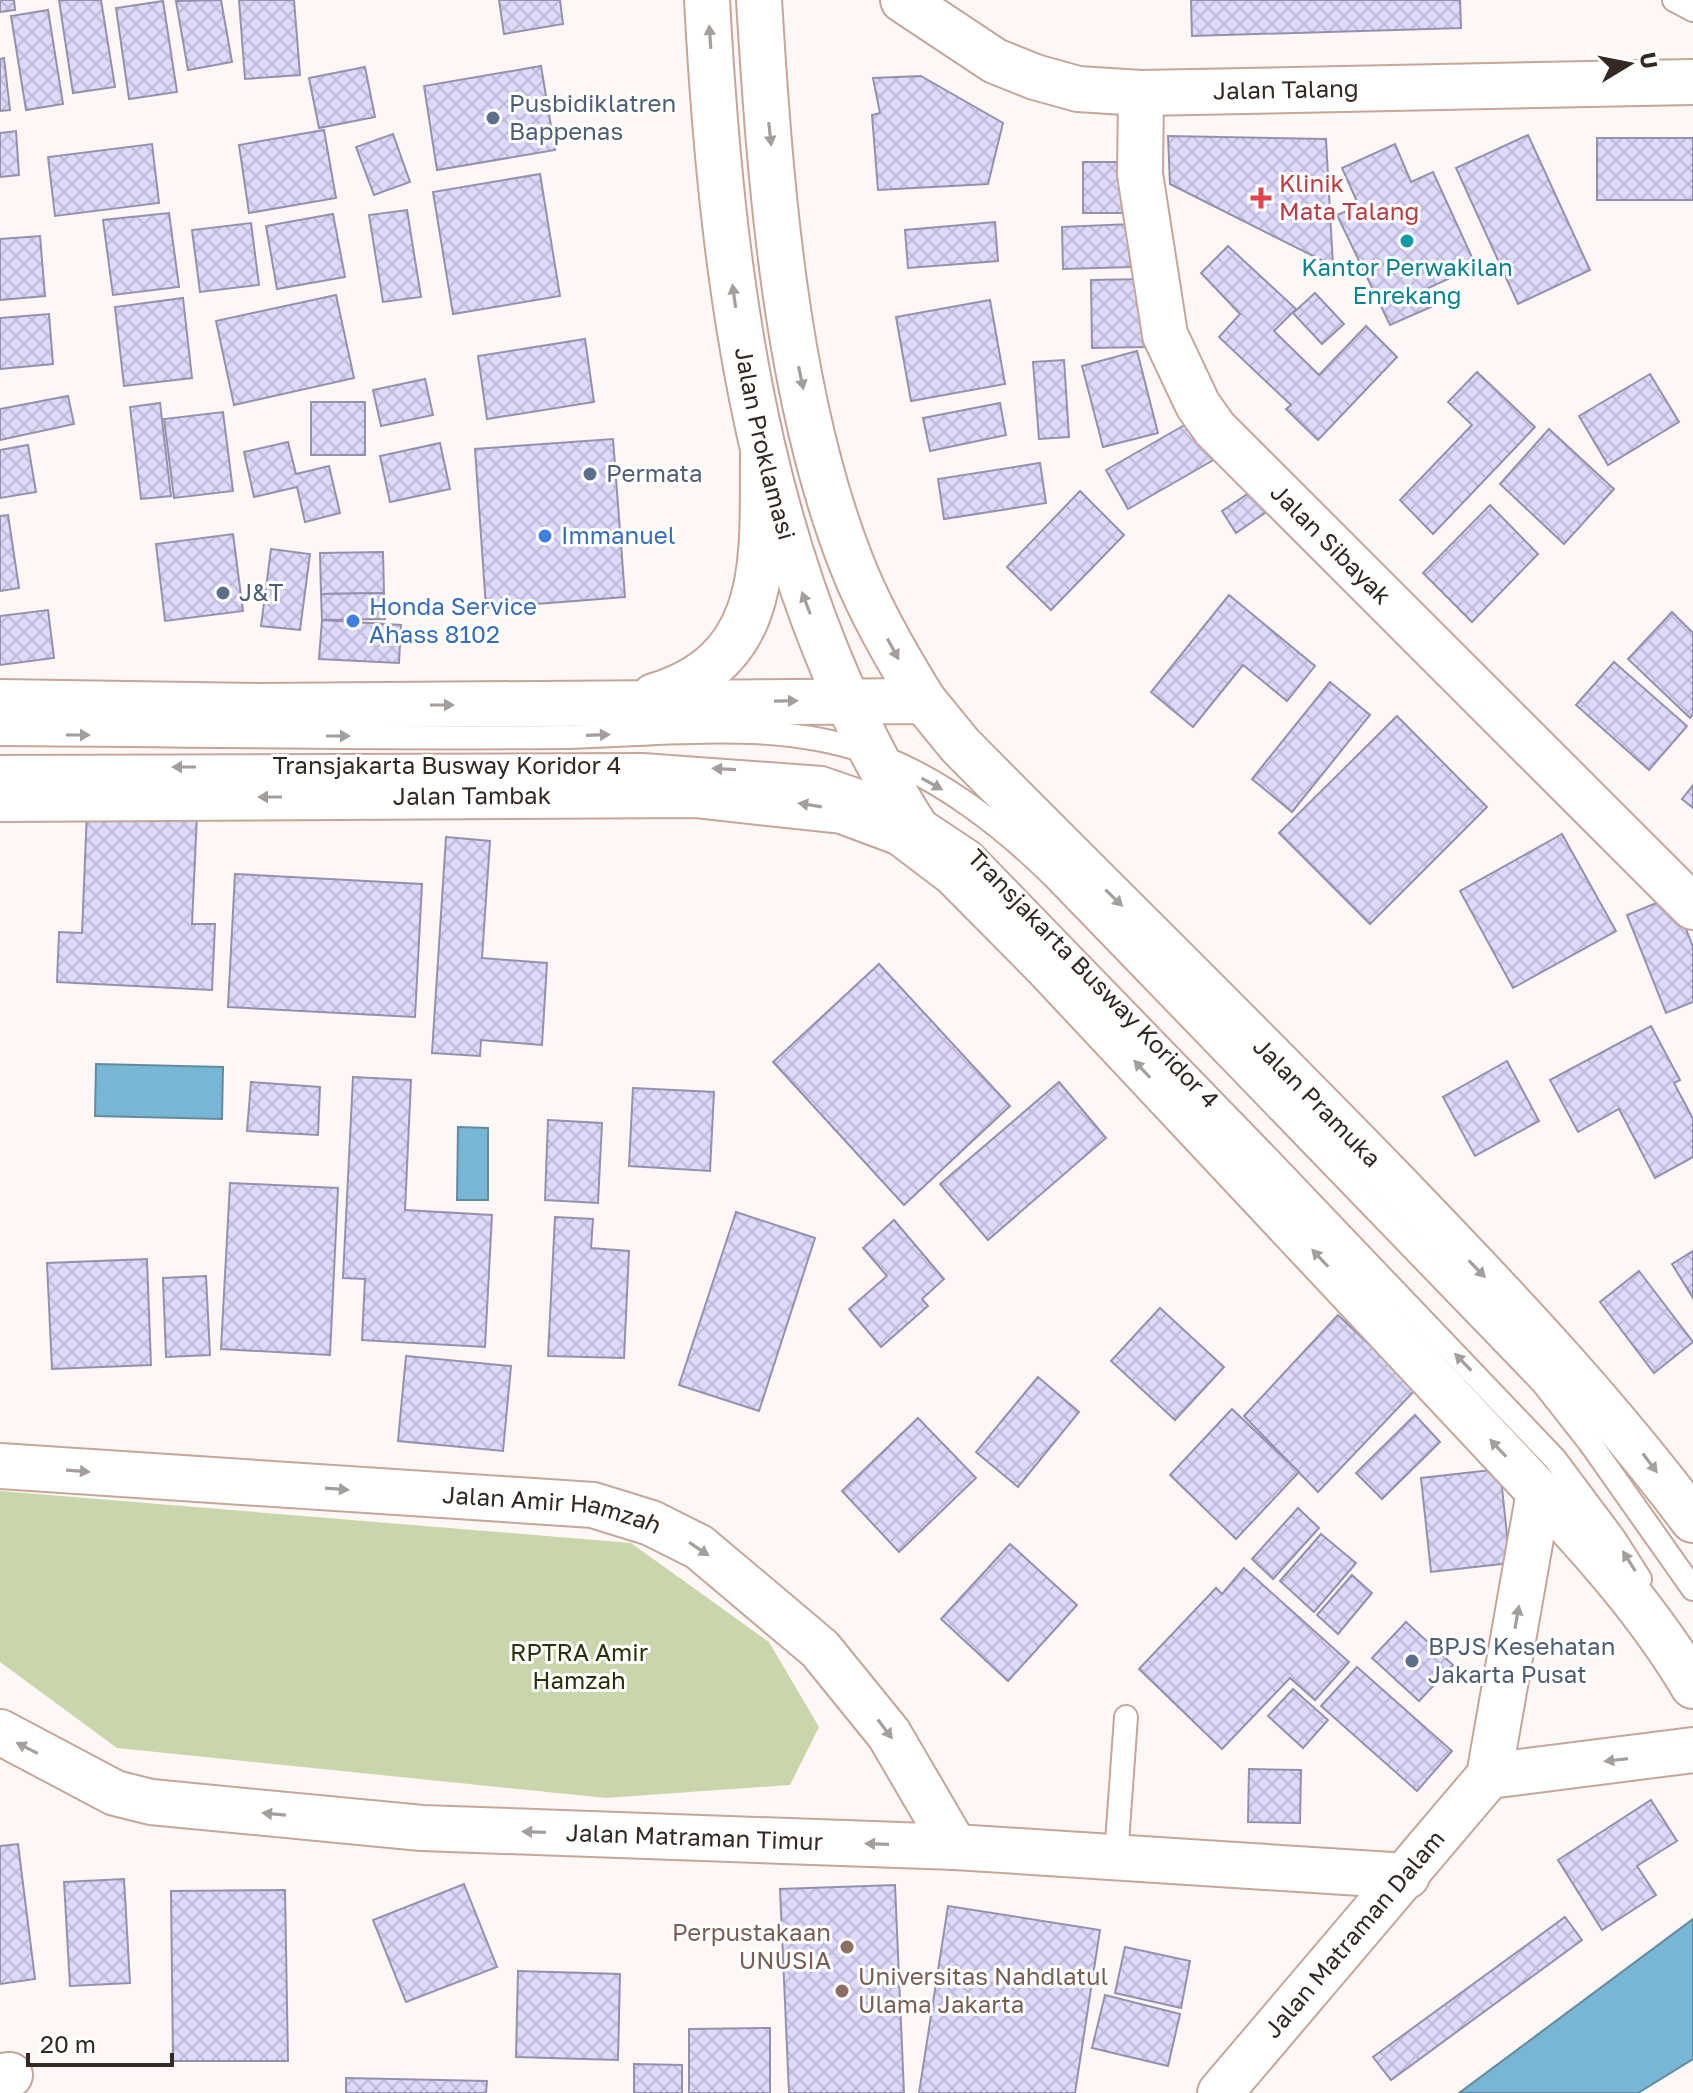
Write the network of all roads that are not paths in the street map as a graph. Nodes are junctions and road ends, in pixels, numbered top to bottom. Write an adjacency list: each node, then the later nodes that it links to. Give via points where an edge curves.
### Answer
1 (707, 0): 8 (main road, Jalan Proklamasi, one-way to 1, via 728,254)
2 (759, 0): 10 (main road, one-way to 10, via 787,294 815,441 850,560 894,654)
3 (903, 0): 7 (main road, Jalan Talang, via 995,61 1035,77 1078,89)
4 (1674, 0): 5 (lane)
5 (1693, 10)
6 (1693, 82): 7 (main road, Jalan Talang)
7 (1141, 93): 19 (main road, Jalan Sibayak, via 1140,174 1165,335 1198,405 1215,429)
8 (763, 455): 9 (main road, Jalan Proklamasi, one-way to 8, via 795,574); 12 (main road, via 762,557 745,626 729,653 703,675 677,689)
9 (847, 700): 10 (main road); 12 (main road, one-way to 9); 14 (main road, Jalan Proklamasi)
10 (924, 701): 22 (main road, Jalan Pramuka, one-way to 22, via 960,745 1231,1013 1532,1326)
11 (0, 702): 12 (main road, one-way to 12)
12 (625, 704)
13 (0, 734): 14 (lane, Transjakarta Busway Koridor 4, one-way to 14, via 563,737 726,730 799,737)
14 (871, 753): 17 (main road, Jalan Proklamasi); 23 (lane, Transjakarta Busway Koridor 4, one-way to 23, via 978,810 1047,870 1542,1382)
15 (0, 767): 17 (lane, Transjakarta Busway Koridor 4, one-way to 15, via 822,778 643,765)
16 (0, 799): 18 (main road, Jalan Tambak, one-way to 16, via 901,833 853,814 754,798)
17 (900, 805): 18 (main road, Jalan Proklamasi); 24 (lane, Transjakarta Busway Koridor 4, one-way to 17, via 1644,1585 1555,1459 1018,898 953,837)
18 (933, 854): 21 (main road, one-way to 18)
19 (1693, 907)
20 (0, 1466): 29 (main road, Jalan Amir Hamzah, one-way to 29, via 593,1505 651,1523 699,1547 820,1649 889,1734)
21 (1539, 1492): 24 (main road, via 1633,1601); 28 (main road, Jalan Matraman Dalam, one-way to 21)
22 (1693, 1520)
23 (1693, 1589)
24 (1691, 1683)
25 (1126, 1717): 30 (lane)
26 (0, 1732): 29 (main road, Jalan Matraman Timur, one-way to 26, via 422,1828 151,1802 115,1793)
27 (1693, 1750): 28 (main road, one-way to 28)
28 (1489, 1776): 31 (main road, Jalan Matraman Dalam)
29 (955, 1847): 30 (main road, Jalan Matraman Timur)
30 (1116, 1857): 31 (main road, Jalan Matraman Timur)
31 (1407, 1876): 32 (main road, Jalan Matraman Dalam)
32 (1220, 2093)

